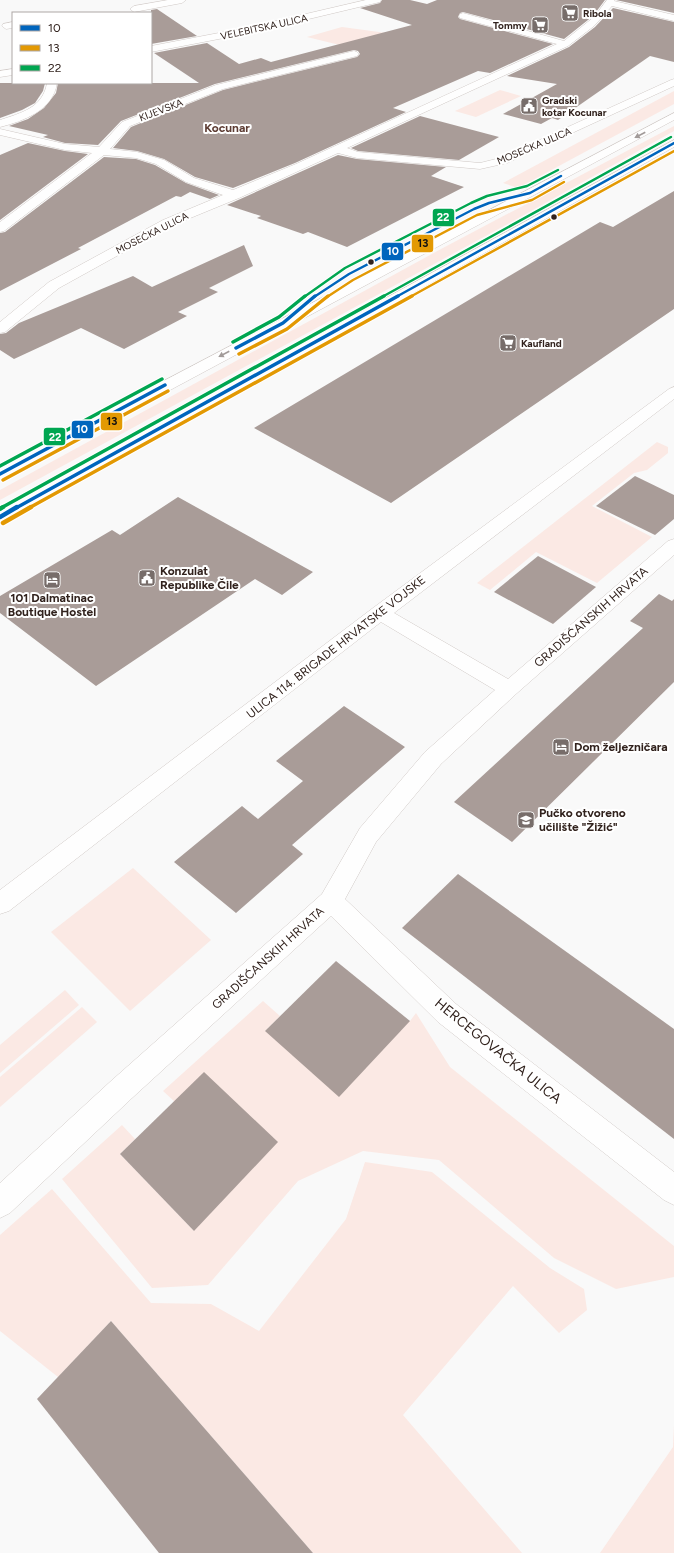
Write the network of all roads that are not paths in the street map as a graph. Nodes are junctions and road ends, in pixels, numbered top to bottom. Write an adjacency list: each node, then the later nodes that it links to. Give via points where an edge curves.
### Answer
1 (182, 0): 4 (street)
2 (377, 0): 8 (street, VELEBITSKA ULICA)
3 (610, 1): 6 (street); 7 (street, MOSEĆKA ULICA, via 591,24)
4 (134, 9)
5 (463, 16): 7 (street)
6 (674, 18)
7 (564, 44): 18 (street, MOSEĆKA ULICA)
8 (152, 50)
9 (354, 54): 19 (street, KIJEVSKA, via 220,87 126,124)
10 (12, 72): 11 (street)
11 (0, 74)
12 (674, 82): 18 (street, MOSEĆKA ULICA, via 503,161 480,166 357,155)
13 (52, 84): 15 (street, via 49,99 32,112)
14 (674, 116): 24 (street, one-way to 24)
15 (0, 124)
16 (0, 132): 19 (street, via 35,141)
17 (674, 143): 25 (street)
18 (337, 149): 20 (street, MOSEĆKA ULICA)
19 (102, 152): 20 (street, via 137,155 160,162 190,180); 21 (street, KIJEVSKA)
20 (235, 195): 22 (street, MOSEĆKA ULICA, via 167,223 54,285)
21 (0, 228)
22 (0, 328)
23 (674, 392): 27 (street, ULICA 114. BRIGADE HRVATSKE VOJSKE)
24 (0, 474)
25 (0, 517)
26 (674, 545): 28 (street, GRADIŠĆANSKIH HRVATA)
27 (380, 613): 28 (street); 30 (street, ULICA 114. BRIGADE HRVATSKE VOJSKE)
28 (509, 689): 29 (street, GRADIŠĆANSKIH HRVATA, via 433,758 368,835)
29 (331, 901): 31 (street, HERCEGOVAČKA ULICA, via 447,1013); 32 (street, GRADIŠĆANSKIH HRVATA)
30 (0, 904)
31 (674, 1190)
32 (0, 1203)

